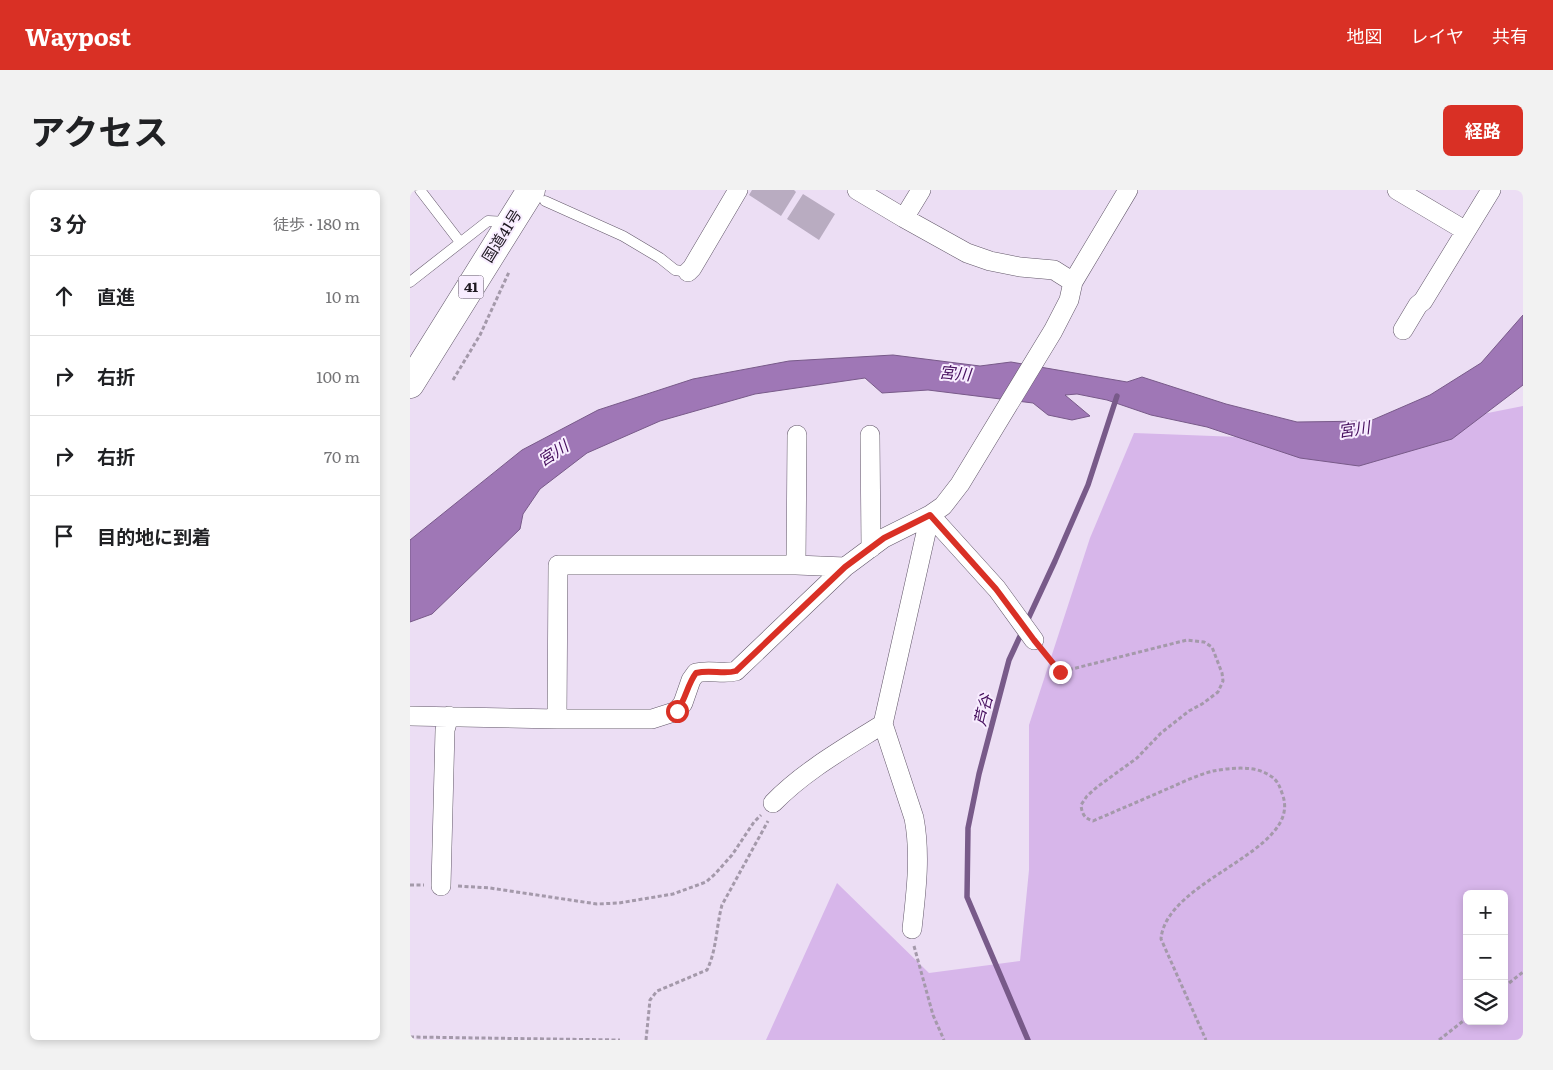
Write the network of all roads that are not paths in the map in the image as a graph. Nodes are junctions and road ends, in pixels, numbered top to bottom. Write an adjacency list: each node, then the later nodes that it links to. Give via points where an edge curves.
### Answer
1 (420, 190): 12 (lane)
2 (738, 190): 13 (street)
3 (857, 190): 9 (street)
4 (922, 190): 9 (street)
5 (1128, 190): 15 (street)
6 (1397, 190): 11 (street)
7 (1491, 190): 11 (street)
8 (538, 196): 10 (highway, 国道41号 / 41); 13 (lane, via 623,236 675,270)
9 (904, 218): 15 (street, via 967,253 1005,264 1054,270)
10 (511, 222): 12 (lane, via 488,220); 17 (highway, 国道41号 / 41)
11 (1466, 231): 16 (street)
12 (460, 242): 14 (lane)
13 (688, 272)
14 (410, 282)
15 (1073, 282): 20 (street, via 1069,300 1049,337 982,449 943,506)
16 (1403, 330)
17 (410, 384)
18 (797, 435): 22 (street)
19 (870, 435): 21 (street)
20 (930, 515): 21 (street); 24 (street, via 996,589); 28 (street)
21 (871, 548): 23 (street)
22 (796, 564): 23 (street); 27 (street, via 558,565)
23 (845, 567): 27 (street, via 736,671 696,673 677,711 652,719)
24 (1034, 640)
25 (410, 716): 26 (street)
26 (449, 716): 27 (street); 30 (street, via 445,730)
27 (557, 720)
28 (883, 724): 29 (street, via 828,758); 31 (street, via 917,832 917,882)
29 (773, 803)
30 (441, 886)
31 (912, 929)

